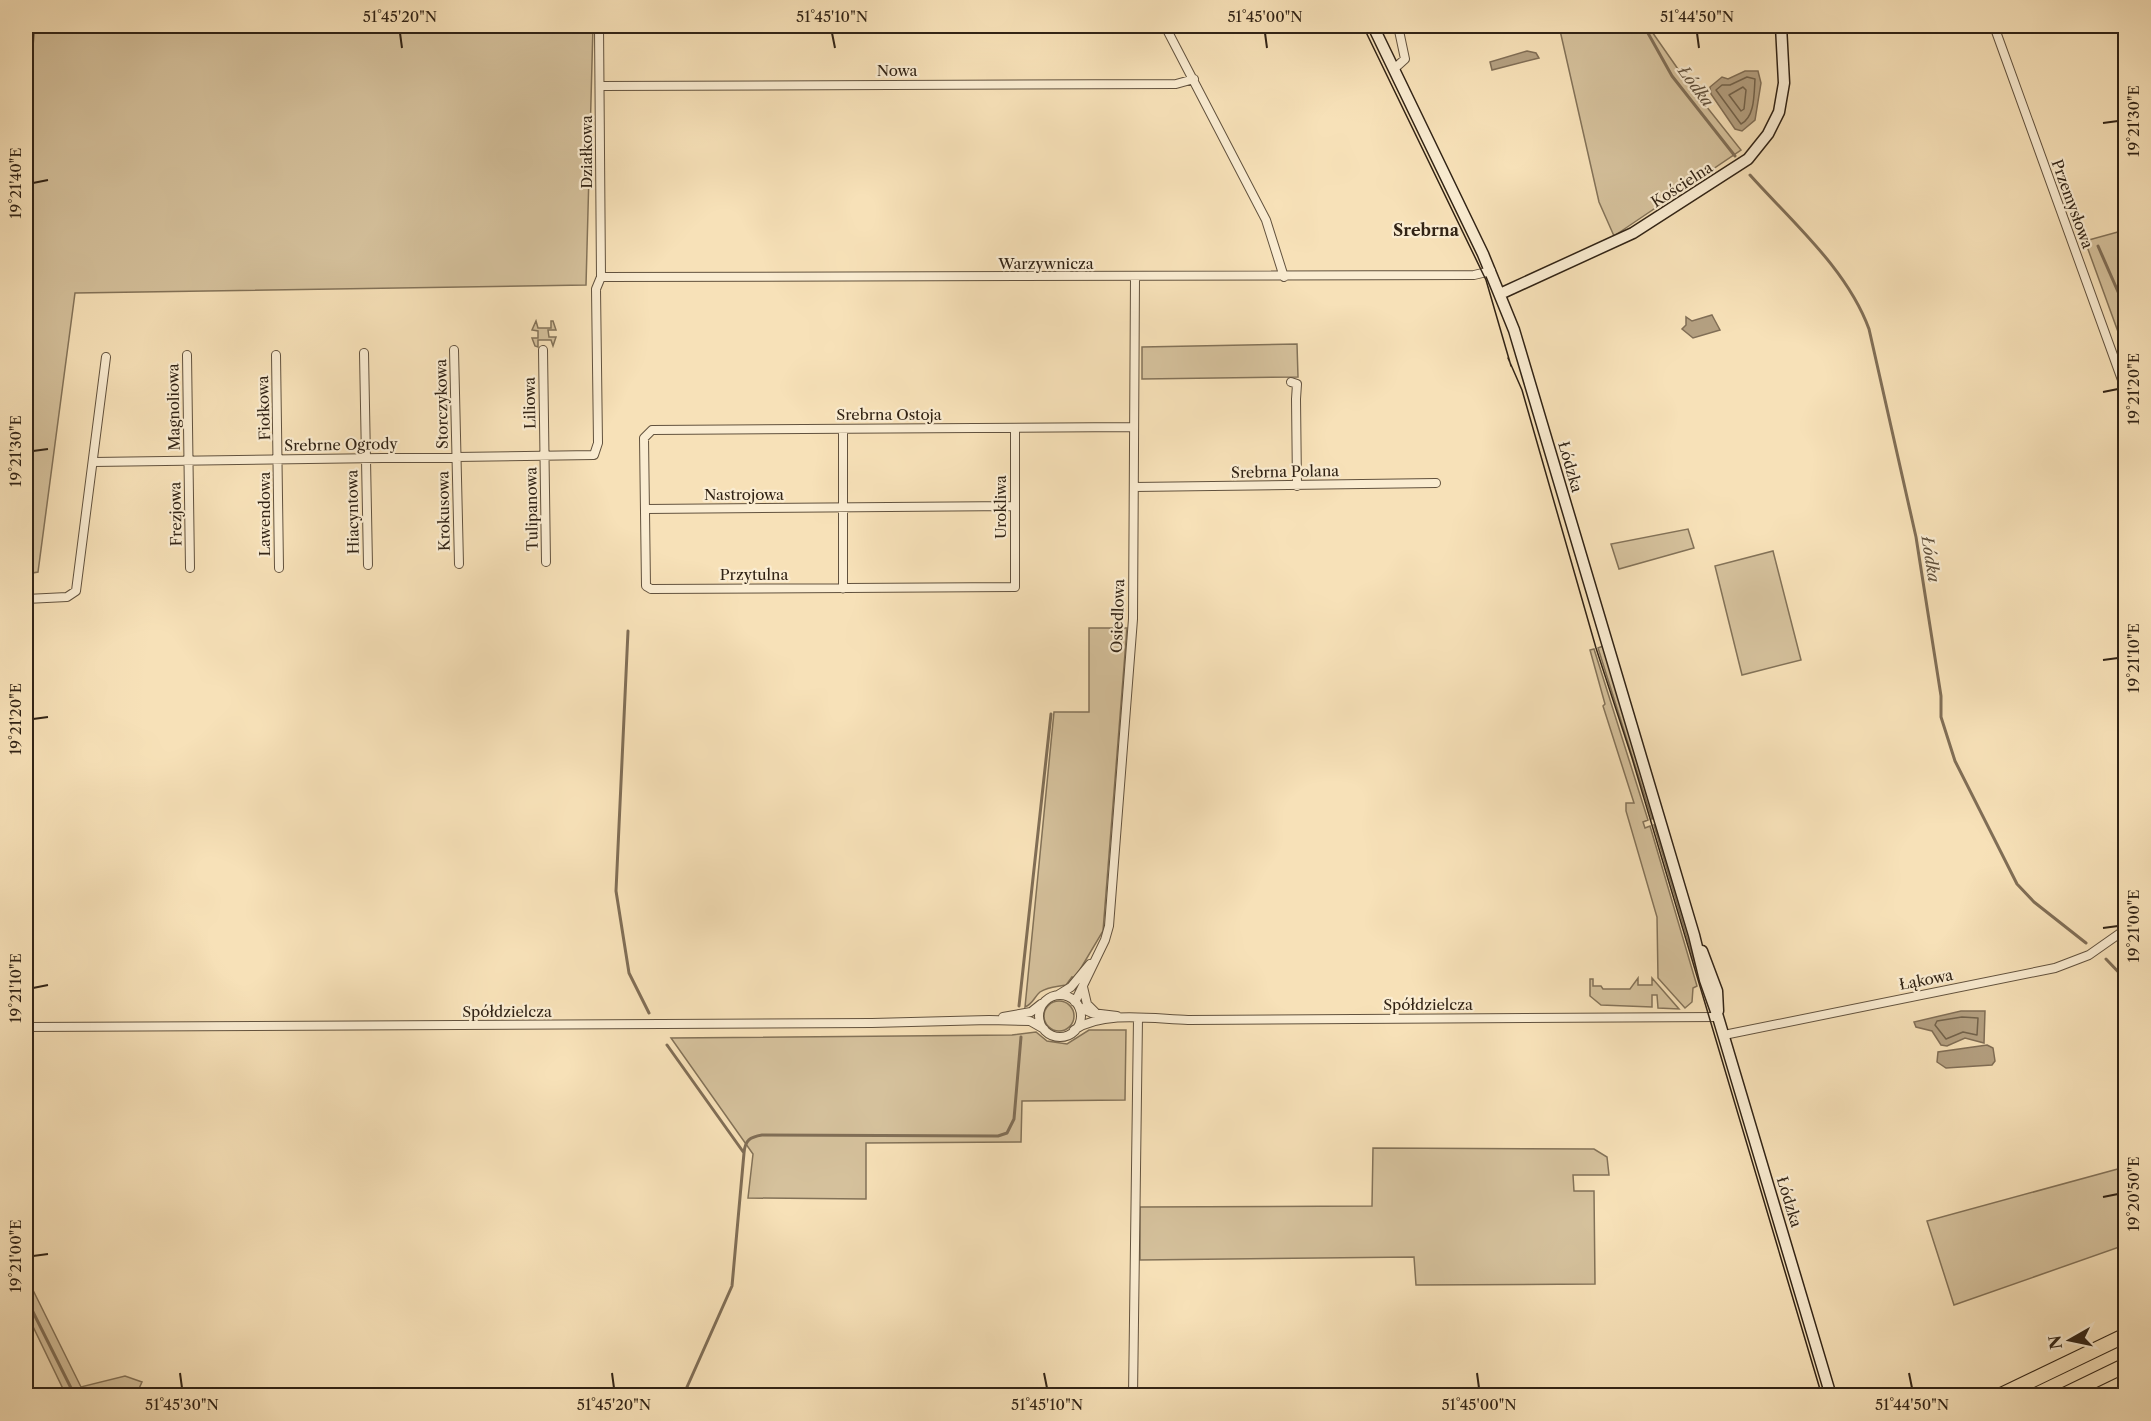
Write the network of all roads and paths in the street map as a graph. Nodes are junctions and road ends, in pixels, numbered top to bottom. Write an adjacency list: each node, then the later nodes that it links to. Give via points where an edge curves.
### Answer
1 (599, 26): 10 (street, Działkowa)
2 (1166, 26): 9 (street)
3 (1372, 26): 8 (main road, Łódzka)
4 (1398, 26): 8 (street, via 1405,59)
5 (1798, 26): 7 (street)
6 (1994, 26): 23 (street, Przemysłowa)
7 (1781, 27): 15 (main road, Kościelna, via 1784,83 1779,112 1748,159 1633,233)
8 (1395, 69): 11 (main road, Łódzka)
9 (1194, 79): 10 (street, Nowa, via 1164,84); 13 (street, via 1266,220)
10 (600, 86): 14 (street, Działkowa)
11 (1491, 271): 13 (street, Warzywnicza, via 1474,275); 15 (main road, Łódzka)
12 (1135, 277): 13 (street, Warzywnicza); 14 (street, Warzywnicza); 24 (street, Osiedlowa)
13 (1284, 277)
14 (601, 278): 28 (street, Srebrne Ogrody, via 596,289 597,453)
15 (1500, 294): 55 (main road, Łódzka, via 1694,934 1715,984)
16 (454, 350): 30 (street, Storczykowa)
17 (543, 350): 28 (street, Liliowa)
18 (364, 353): 29 (street, Hiacyntowa)
19 (187, 355): 32 (street, Magnoliowa)
20 (276, 355): 31 (street, Fiołkowa)
21 (106, 357): 33 (street)
22 (1291, 382): 35 (street, via 1297,384 1298,390)
23 (2126, 392)
24 (1133, 427): 25 (street, Srebrna Ostoja); 36 (street, Osiedlowa)
25 (1015, 428): 26 (street, Srebrna Ostoja); 37 (street, Urokliwa)
26 (843, 429): 27 (street, Srebrna Ostoja, via 652,430); 38 (street)
27 (645, 434): 39 (street, Przytulna)
28 (544, 456): 30 (street, Srebrne Ogrody); 40 (street, Tulipanowa)
29 (366, 458): 30 (street, Srebrne Ogrody); 31 (street, Srebrne Ogrody); 42 (street, Hiacyntowa)
30 (457, 458): 41 (street, Krokusowa)
31 (279, 459): 32 (street, Srebrne Ogrody); 44 (street, Lawendowa)
32 (188, 460): 33 (street, Srebrne Ogrody); 43 (street, Frezjowa)
33 (93, 462): 47 (street, via 76,591 68,597)
34 (1436, 483): 35 (street, Srebrna Polana)
35 (1297, 486): 36 (street, Srebrna Polana)
36 (1134, 487): 49 (street, Osiedlowa, via 1133,620 1127,705 1110,918)
37 (1015, 506): 38 (street, Nastrojowa); 45 (street, Urokliwa)
38 (843, 508): 39 (street, Nastrojowa); 46 (street)
39 (646, 509): 46 (street, Przytulna, via 649,589)
40 (546, 562)
41 (459, 564)
42 (368, 565)
43 (190, 568)
44 (279, 568)
45 (1015, 587): 46 (street, Przytulna)
46 (843, 589)
47 (26, 599)
48 (2126, 929): 61 (street, Łąkowa, via 2089,955 2055,968)
49 (1098, 953): 50 (street, Osiedlowa); 51 (street, Osiedlowa, via 1071,987)
50 (1083, 987): 53 (street, Osiedlowa); 54 (street, via 1087,1004)
51 (1058, 995): 52 (street); 53 (street)
52 (1045, 1001): 57 (street, via 1031,1012); 59 (street, via 1039,1012)
53 (1077, 1004): 54 (street); 60 (street, via 1080,1018)
54 (1096, 1013): 56 (street)
55 (1718, 1017): 56 (street, Spółdzielcza); 61 (main road, Łódzka)
56 (1134, 1018): 60 (street, via 1092,1022); 64 (street)
57 (989, 1020): 58 (street, Spółdzielcza); 59 (street, via 1030,1022)
58 (26, 1028)
59 (1044, 1029): 60 (street, via 1059,1036)
60 (1074, 1030)
61 (1724, 1035): 65 (main road, Łódzka)
62 (2126, 1335): 66 (highway)
63 (2126, 1365): 67 (highway)
64 (1133, 1395)
65 (1831, 1395)
66 (1999, 1395)
67 (2062, 1395)

